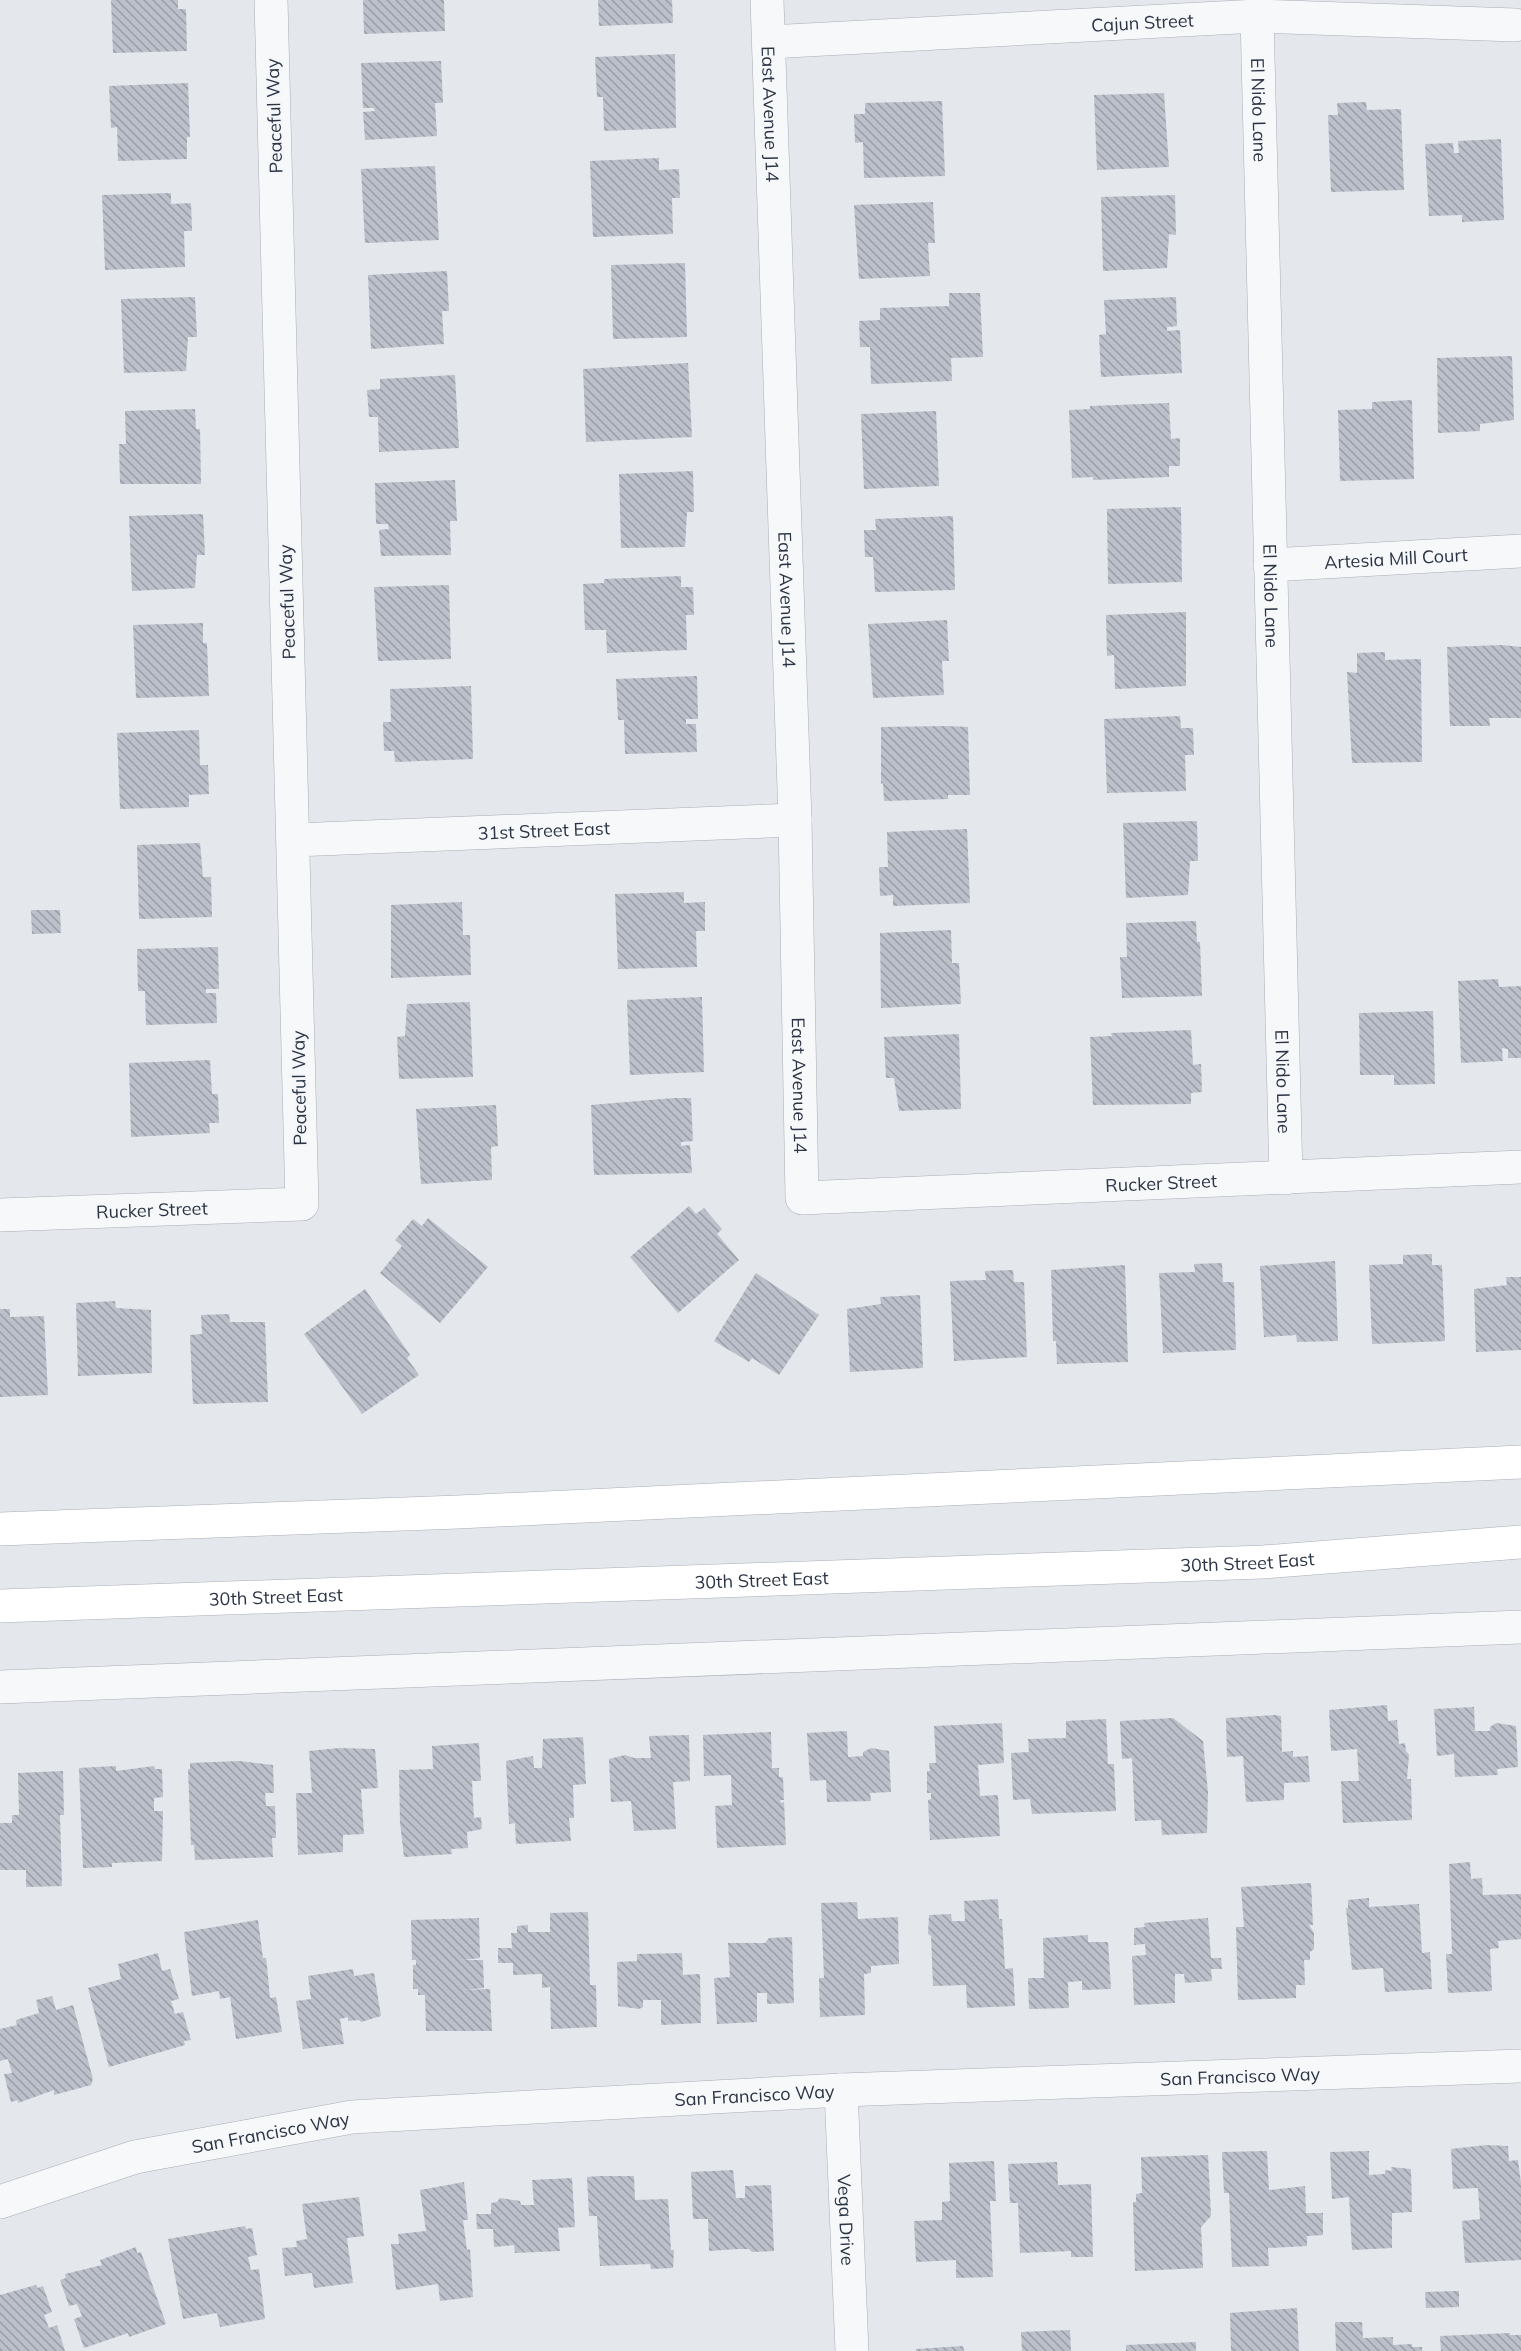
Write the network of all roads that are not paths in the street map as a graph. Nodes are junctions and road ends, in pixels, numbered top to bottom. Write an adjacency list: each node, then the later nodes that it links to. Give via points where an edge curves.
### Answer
1 (271, 0): 9 (street, Peaceful Way)
2 (767, 0): 5 (street, East Avenue J14)
3 (1257, 16): 4 (street, Cajun Street); 5 (street, Cajun Street); 7 (street, El Nido Lane)
4 (1515, 25)
5 (769, 42): 8 (street, East Avenue J14)
6 (1521, 551): 7 (street, Artesia Mill Court)
7 (1270, 564): 11 (street, El Nido Lane)
8 (795, 820): 9 (street, 31st Street East); 12 (street, East Avenue J14)
9 (294, 840): 13 (street, Peaceful Way)
10 (1521, 1167): 11 (street, Rucker Street)
11 (1286, 1178): 12 (street, Rucker Street)
12 (802, 1198)
13 (302, 1204): 14 (street, Rucker Street)
14 (0, 1215)
15 (1521, 1462): 16 (main road, via 470,1512)
16 (0, 1529)
17 (1521, 1542): 18 (main road, 30th Street East, via 1263,1562)
18 (0, 1606)
19 (1521, 1627): 20 (street)
20 (0, 1687)
21 (1521, 2066): 22 (street, San Francisco Way)
22 (841, 2090): 23 (street, San Francisco Way, via 352,2117 135,2157); 24 (street, Vega Drive)
23 (0, 2202)
24 (852, 2351)

